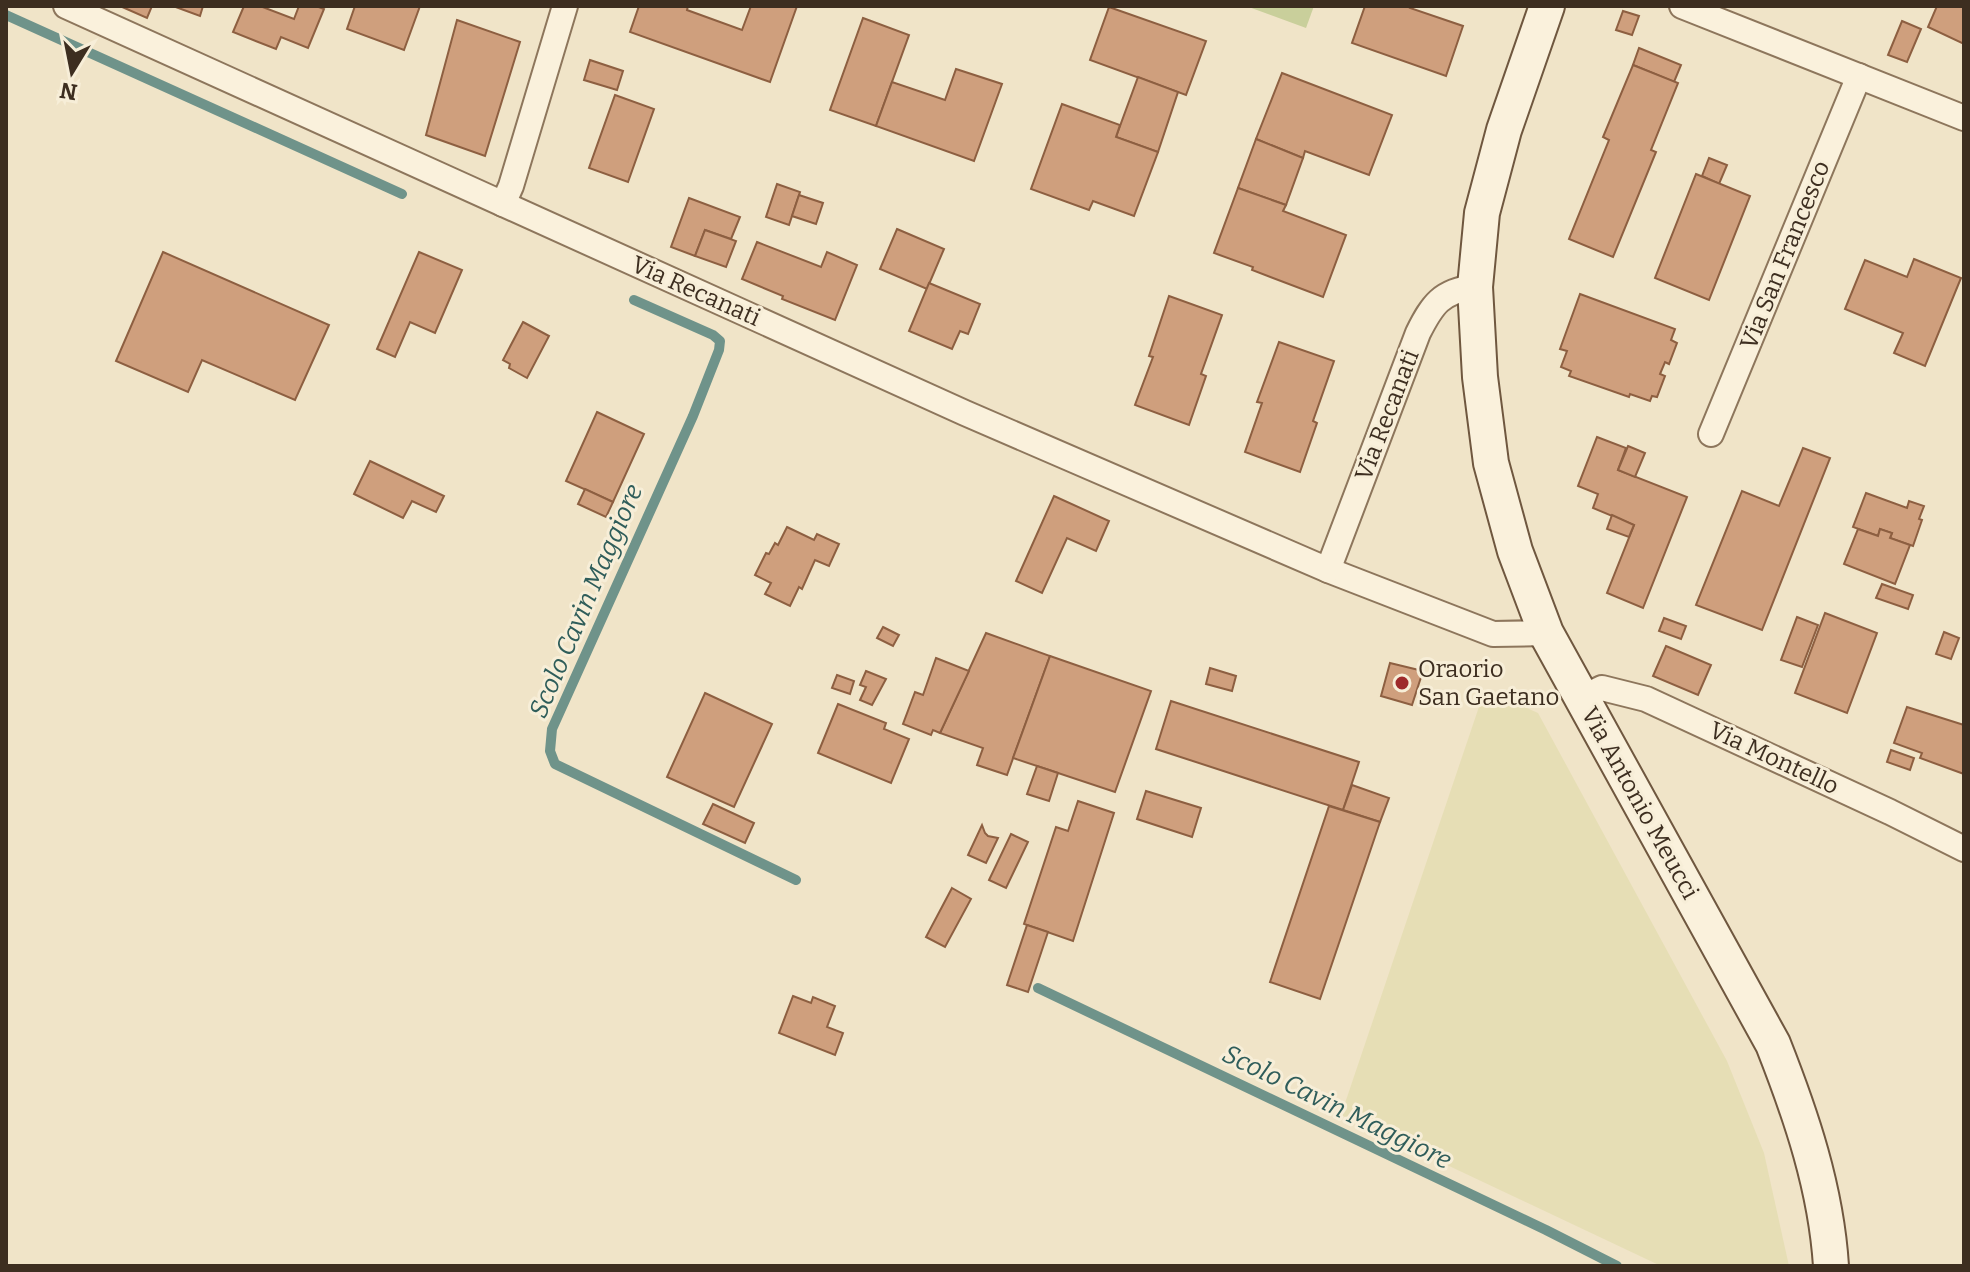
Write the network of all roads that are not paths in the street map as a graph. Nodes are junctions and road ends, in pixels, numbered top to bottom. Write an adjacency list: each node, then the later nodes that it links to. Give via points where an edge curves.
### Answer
1 (66, 6): 7 (street, Via Recanati)
2 (565, 6): 7 (street)
3 (1547, 6): 8 (main road, Via Antonio Meucci, via 1482,213)
4 (1682, 6): 5 (street)
5 (1859, 76): 6 (street); 9 (street, Via San Francesco)
6 (1964, 118)
7 (503, 204): 10 (street, Via Recanati, via 979,420)
8 (1475, 287): 10 (street, Via Recanati, via 1446,296 1430,310 1418,333); 11 (main road, Via Antonio Meucci, via 1491,463 1515,551)
9 (1711, 434)
10 (1328, 570): 11 (street, Via Recanati, via 1493,634)
11 (1546, 633): 12 (main road, Via Antonio Meucci)
12 (1581, 698): 13 (street, Via Montello, via 1602,688 1646,699); 14 (main road, Via Antonio Meucci, via 1773,1044 1818,1175)
13 (1964, 849)
14 (1831, 1266)

